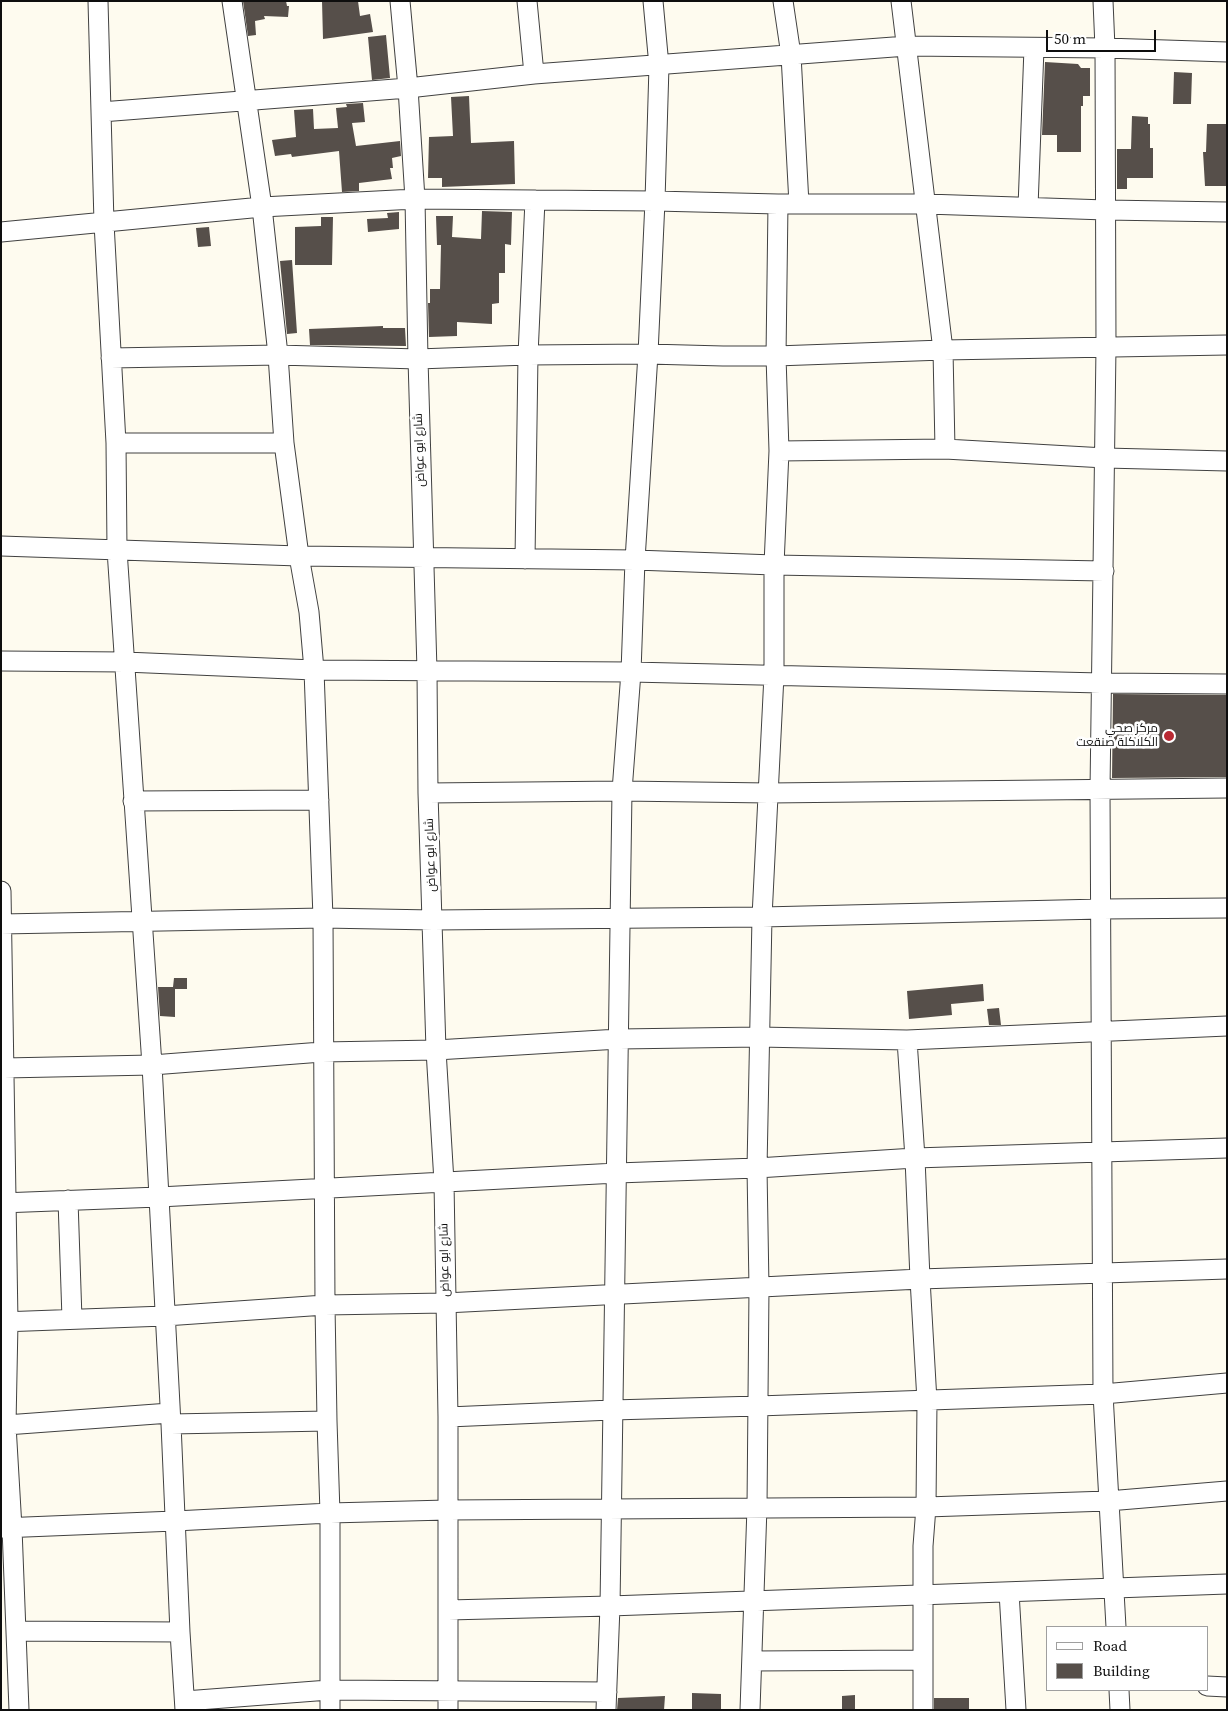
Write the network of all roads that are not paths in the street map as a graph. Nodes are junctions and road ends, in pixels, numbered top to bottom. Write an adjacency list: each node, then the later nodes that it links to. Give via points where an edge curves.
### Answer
1 (98, 1): 18 (street)
2 (232, 1): 17 (street)
3 (400, 1): 16 (street, شارع ابو عواض)
4 (527, 1): 15 (street)
5 (653, 1): 14 (street)
6 (782, 1): 13 (street)
7 (901, 1): 9 (street)
8 (1103, 1): 11 (street)
9 (907, 46): 10 (street); 13 (street); 24 (street)
10 (1034, 48): 11 (street); 25 (street)
11 (1105, 48): 12 (street); 27 (street)
12 (1227, 52)
13 (791, 55): 14 (street); 23 (street)
14 (659, 66): 15 (street); 21 (street)
15 (534, 74): 16 (street)
16 (408, 88): 17 (street); 19 (street, شارع ابو عواض)
17 (247, 101): 18 (street); 26 (street)
18 (101, 112): 29 (street)
19 (415, 199): 20 (street); 26 (street); 39 (street, شارع ابو عواض)
20 (535, 200): 21 (street); 36 (street)
21 (655, 201): 22 (street); 34 (street)
22 (778, 204): 23 (street); 37 (street)
23 (799, 204): 24 (street)
24 (926, 204): 25 (street); 33 (street)
25 (1028, 207): 27 (street)
26 (262, 208): 29 (street); 35 (street)
27 (1106, 210): 28 (street); 32 (street)
28 (1227, 212)
29 (104, 223): 30 (street); 38 (street)
30 (1, 232)
31 (1227, 345): 32 (street)
32 (1106, 347): 33 (street); 44 (street)
33 (943, 350): 37 (street); 42 (street)
34 (648, 354): 36 (street); 37 (street); 51 (street)
35 (278, 355): 38 (street); 39 (street); 41 (street)
36 (528, 355): 39 (street); 50 (street)
37 (776, 356): 43 (street)
38 (111, 358): 40 (street)
39 (418, 360): 49 (street, شارع ابو عواض)
40 (116, 443): 41 (street); 47 (street)
41 (284, 443): 48 (street)
42 (945, 449): 43 (street); 44 (street)
43 (779, 451): 52 (street)
44 (1105, 458): 45 (street); 53 (street)
45 (1227, 461)
46 (1, 546): 47 (street)
47 (117, 550): 48 (street); 55 (street)
48 (299, 556): 49 (street); 56 (street)
49 (423, 558): 50 (street); 57 (street, شارع ابو عواض)
50 (525, 559): 51 (street)
51 (635, 560): 52 (street); 58 (street)
52 (774, 565): 53 (street); 59 (street)
53 (1104, 571): 60 (street)
54 (1, 661): 55 (street)
55 (125, 662): 56 (street); 68 (street)
56 (314, 670): 57 (street); 67 (street)
57 (427, 670): 58 (street); 65 (street, شارع ابو عواض)
58 (631, 672): 59 (street); 64 (street)
59 (774, 675): 60 (street); 66 (street)
60 (1101, 683): 61 (street); 63 (street)
61 (1227, 684)
62 (1227, 788): 63 (street)
63 (1100, 790): 66 (street); 71 (street)
64 (622, 791): 65 (street); 66 (street); 74 (street)
65 (428, 793): 75 (street, شارع ابو عواض)
66 (769, 793): 73 (street)
67 (319, 800): 68 (street); 72 (street)
68 (133, 801): 76 (street)
69 (1, 891): 77 (street)
70 (1227, 908): 71 (street)
71 (1101, 909): 73 (street); 79 (street)
72 (323, 918): 75 (street); 76 (street); 84 (street)
73 (762, 918): 74 (street); 80 (street)
74 (620, 919): 75 (street); 81 (street)
75 (433, 920): 83 (street, شارع ابو عواض)
76 (142, 921): 77 (street); 85 (street)
77 (2, 924): 86 (street)
78 (1227, 1026): 79 (street)
79 (1102, 1031): 82 (street); 88 (street)
80 (759, 1037): 81 (street); 82 (street); 90 (street)
81 (619, 1039): 83 (street); 91 (street)
82 (907, 1040): 89 (street)
83 (436, 1050): 84 (street); 92 (street, شارع ابو عواض)
84 (322, 1052): 85 (street); 93 (street)
85 (152, 1065): 86 (street); 94 (street)
86 (4, 1068): 96 (street)
87 (1227, 1148): 88 (street)
88 (1102, 1152): 89 (street); 98 (street)
89 (915, 1158): 90 (street); 99 (street)
90 (757, 1168): 91 (street); 100 (street)
91 (617, 1173): 92 (street); 101 (street)
92 (444, 1182): 93 (street); 102 (street, شارع ابو عواض)
93 (325, 1188): 94 (street); 103 (street)
94 (160, 1197): 95 (street); 104 (street)
95 (68, 1200): 96 (street); 105 (street)
96 (4, 1202): 106 (street)
97 (1227, 1269): 98 (street)
98 (1103, 1273): 99 (street); 108 (street)
99 (920, 1279): 100 (street); 109 (street)
100 (759, 1288): 101 (street); 110 (street)
101 (614, 1294): 102 (street); 111 (street)
102 (445, 1303): 103 (street); 112 (street, شارع ابو عواض)
103 (324, 1305): 104 (street); 114 (street)
104 (165, 1316): 105 (street); 113 (street)
105 (72, 1319): 106 (street)
106 (5, 1322): 115 (street)
107 (1227, 1383): 108 (street)
108 (1103, 1394): 109 (street); 117 (street)
109 (928, 1401): 110 (street); 119 (street)
110 (758, 1406): 111 (street); 118 (street)
111 (612, 1410): 112 (street); 120 (street)
112 (448, 1417): 121 (street, شارع ابو عواض)
113 (171, 1419): 114 (street); 115 (street); 123 (street)
114 (327, 1421): 122 (street)
115 (6, 1425): 124 (street)
116 (1227, 1491): 117 (street)
117 (1108, 1502): 119 (street); 126 (street)
118 (757, 1507): 119 (street); 120 (street); 129 (street)
119 (926, 1508): 128 (street)
120 (611, 1509): 121 (street); 130 (street)
121 (447, 1510): 122 (street); 131 (street, شارع ابو عواض)
122 (330, 1513): 123 (street); 139 (street)
123 (175, 1521): 124 (street); 134 (street)
124 (7, 1528): 133 (street)
125 (1227, 1584): 126 (street)
126 (1114, 1589): 127 (street); 132 (street)
127 (1009, 1592): 128 (street); 148 (street)
128 (923, 1594): 129 (street); 135 (street)
129 (754, 1601): 130 (street); 136 (street)
130 (610, 1606): 131 (street); 142 (street)
131 (448, 1610): 141 (street, شارع ابو عواض)
132 (1116, 1626)
133 (16, 1631): 134 (street); 144 (street)
134 (180, 1632): 143 (street)
135 (923, 1660): 136 (street); 147 (street)
136 (752, 1661): 146 (street)
137 (1208, 1686): 138 (street)
138 (1227, 1687)
139 (329, 1690): 141 (street); 143 (street); 145 (street)
140 (1119, 1691): 149 (street)
141 (448, 1701): 142 (street)
142 (607, 1701)
143 (185, 1706)
144 (19, 1710)
145 (330, 1710)
146 (750, 1710)
147 (923, 1710)
148 (1016, 1710)
149 (1120, 1710)

